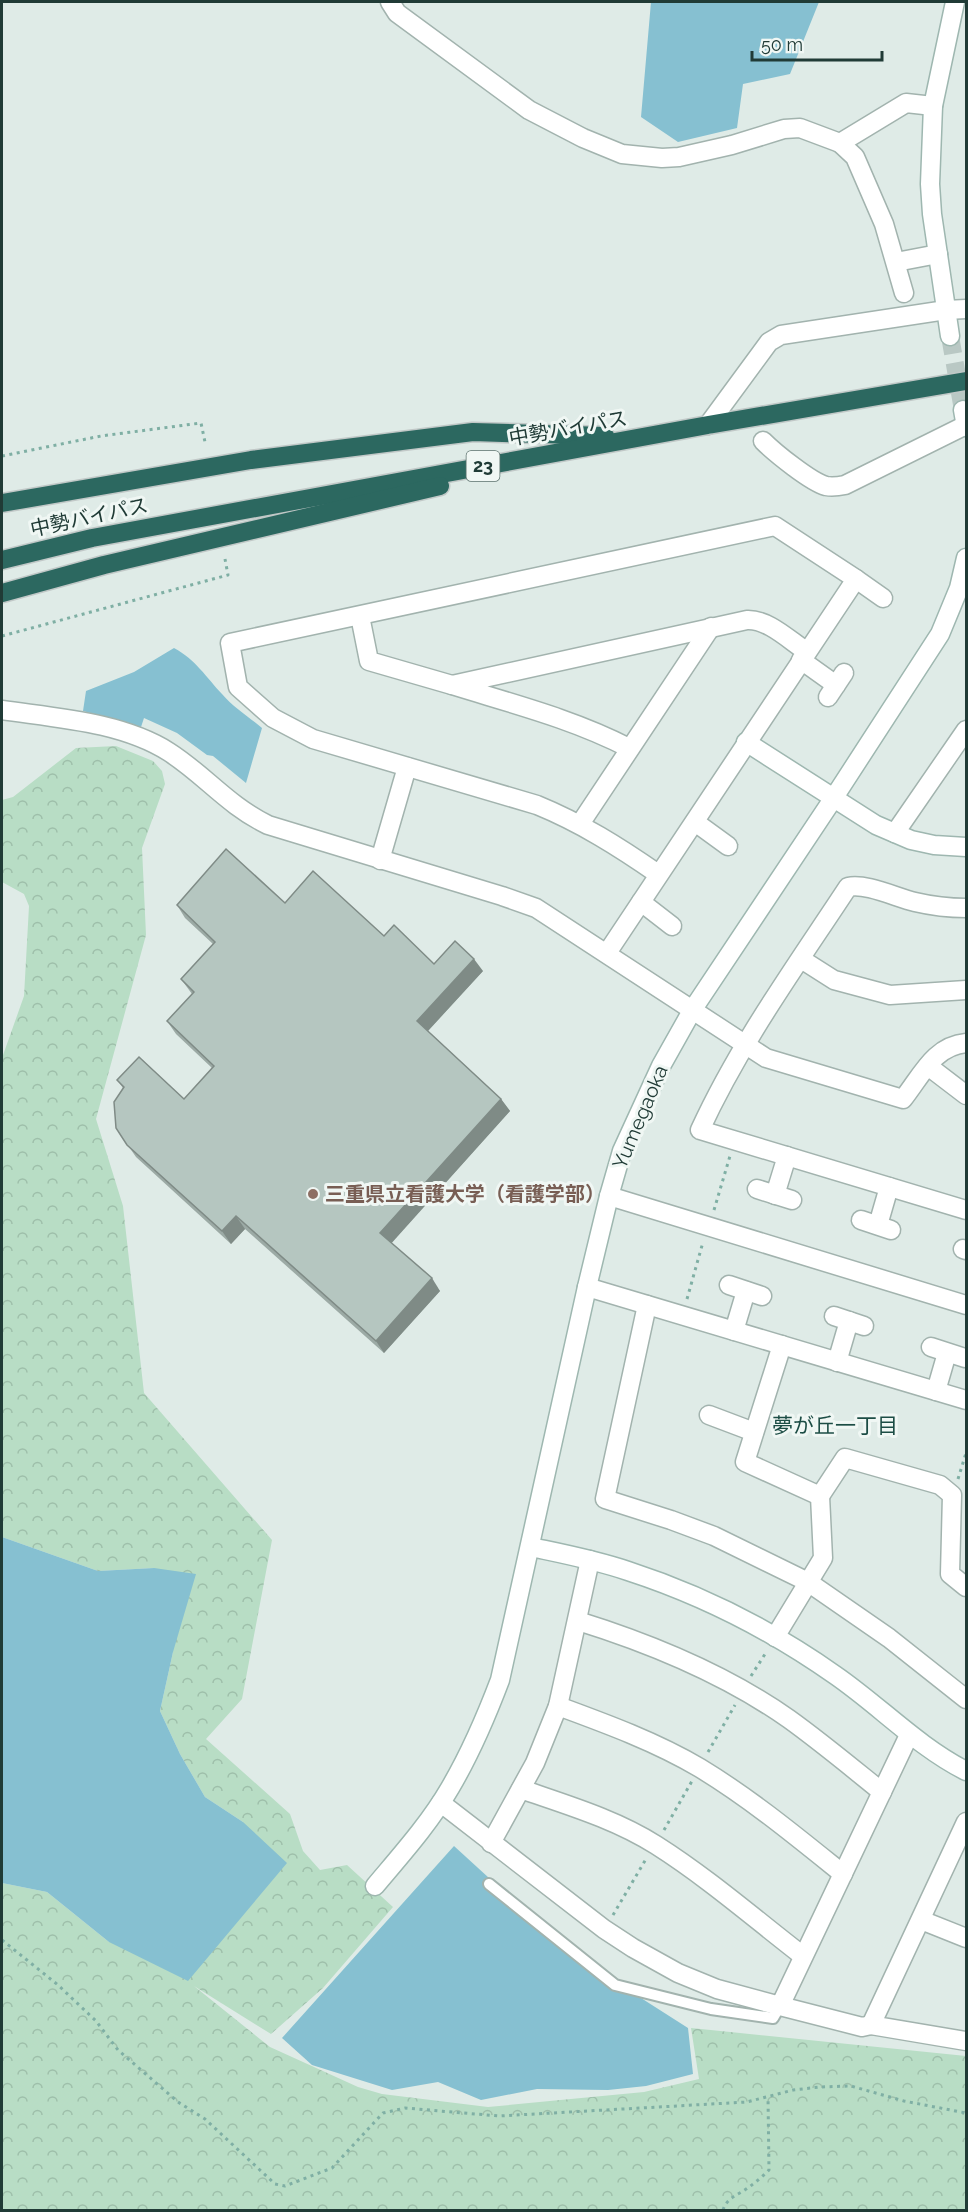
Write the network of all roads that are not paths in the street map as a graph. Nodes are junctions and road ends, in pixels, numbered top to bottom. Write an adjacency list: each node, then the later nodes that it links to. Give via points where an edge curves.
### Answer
1 (390, 2): 4 (street, via 397,13 529,110 622,154 679,157 800,128)
2 (955, 2): 3 (street)
3 (933, 106): 4 (street, via 906,103); 5 (street, via 930,184)
4 (840, 143): 6 (street, via 855,157)
5 (938, 254): 6 (street); 9 (street)
6 (896, 262): 7 (street)
7 (904, 292)
8 (966, 309): 9 (street)
9 (946, 310): 10 (street); 13 (street, via 781,335 769,342)
10 (950, 336)
11 (966, 381): 13 (highway, 中勢バイパス / 23)
12 (965, 421): 15 (street, via 845,485 827,486 815,481)
13 (708, 425): 14 (highway, 中勢バイパス / 23)
14 (640, 438): 16 (highway, via 473,432 251,460); 18 (highway, 中勢バイパス / 23, via 92,538); 20 (highway, via 104,565)
15 (764, 441)
16 (2, 503)
17 (966, 558): 33 (street, Yumegaoka, via 959,588 940,634)
18 (2, 560)
19 (856, 579): 21 (street); 22 (street, via 775,526); 24 (street)
20 (2, 593)
21 (883, 598)
22 (360, 615): 25 (street, via 369,661); 32 (street, via 230,643 238,687 273,718 313,739)
23 (711, 627): 24 (street, via 756,620); 25 (street); 30 (street)
24 (803, 656): 26 (street); 29 (street)
25 (452, 685): 30 (street, via 563,719)
26 (836, 685)
27 (2, 710): 39 (street, via 124,731 169,752 253,818)
28 (966, 730): 31 (street)
29 (747, 742): 33 (street); 34 (street)
30 (629, 748): 35 (street)
31 (961, 751): 36 (street)
32 (407, 767): 35 (street, via 537,805); 39 (street)
33 (833, 799): 36 (street); 47 (street, Yumegaoka)
34 (695, 822): 37 (street); 40 (street)
35 (580, 824): 40 (street)
36 (895, 833): 38 (street, via 934,845)
37 (729, 845)
38 (966, 847)
39 (380, 860): 44 (street, via 536,908)
40 (658, 874): 41 (street)
41 (641, 902): 43 (street); 44 (street)
42 (966, 908): 45 (street, via 918,903 860,884 848,887)
43 (673, 925)
44 (607, 953): 47 (street)
45 (801, 959): 46 (street, via 834,980 890,995); 48 (street)
46 (966, 990)
47 (693, 1009): 48 (street); 55 (street, Yumegaoka, via 622,1150)
48 (745, 1043): 50 (street, via 766,1058 903,1099); 52 (street, via 700,1130)
49 (966, 1043): 50 (street, via 941,1051)
50 (928, 1066): 51 (street)
51 (966, 1095)
52 (787, 1156): 53 (street); 54 (street, via 783,1197)
53 (889, 1187): 56 (street); 57 (street)
54 (757, 1189)
55 (609, 1196): 58 (street, Yumegaoka); 61 (street)
56 (966, 1210)
57 (877, 1225)
58 (587, 1287): 60 (street); 73 (street, Yumegaoka)
59 (745, 1291): 63 (street)
60 (647, 1305): 63 (street); 75 (street, via 605,1499 714,1536)
61 (966, 1305)
62 (849, 1321): 66 (street)
63 (734, 1331): 64 (street)
64 (782, 1345): 66 (street); 70 (street)
65 (948, 1353): 67 (street)
66 (837, 1362): 67 (street)
67 (936, 1391): 68 (street)
68 (966, 1400)
69 (709, 1416): 70 (street)
70 (754, 1432): 71 (street, via 745,1462)
71 (820, 1496): 72 (street, via 845,1458 940,1485); 75 (street, via 823,1558)
72 (956, 1500): 76 (street, via 950,1574)
73 (531, 1547): 74 (street); 85 (street, Yumegaoka, via 500,1680 481,1728)
74 (590, 1560): 77 (street); 78 (street, via 700,1598)
75 (808, 1582): 78 (street); 79 (street, via 889,1638)
76 (966, 1587)
77 (578, 1621): 80 (street); 84 (street, via 653,1647 743,1690 788,1718)
78 (776, 1637): 81 (street, via 838,1677)
79 (966, 1699)
80 (558, 1706): 83 (street); 88 (street, via 653,1743 699,1768 760,1809)
81 (909, 1735): 82 (street); 84 (street)
82 (966, 1772)
83 (521, 1790): 87 (street); 93 (street, via 591,1813 655,1845)
84 (882, 1792): 88 (street)
85 (441, 1803): 87 (street); 90 (street, Yumegaoka)
86 (964, 1833): 91 (street)
87 (491, 1843): 94 (street, via 604,1929 648,1957 717,1989)
88 (843, 1874): 93 (street)
89 (489, 1884): 94 (lane, via 615,1984 680,2002 755,2016 773,2018)
90 (375, 1886)
91 (921, 1920): 92 (street); 95 (street)
92 (966, 1938)
93 (803, 1956): 94 (street)
94 (780, 2006): 95 (street, via 862,2027)
95 (871, 2025): 96 (street)
96 (966, 2041)

